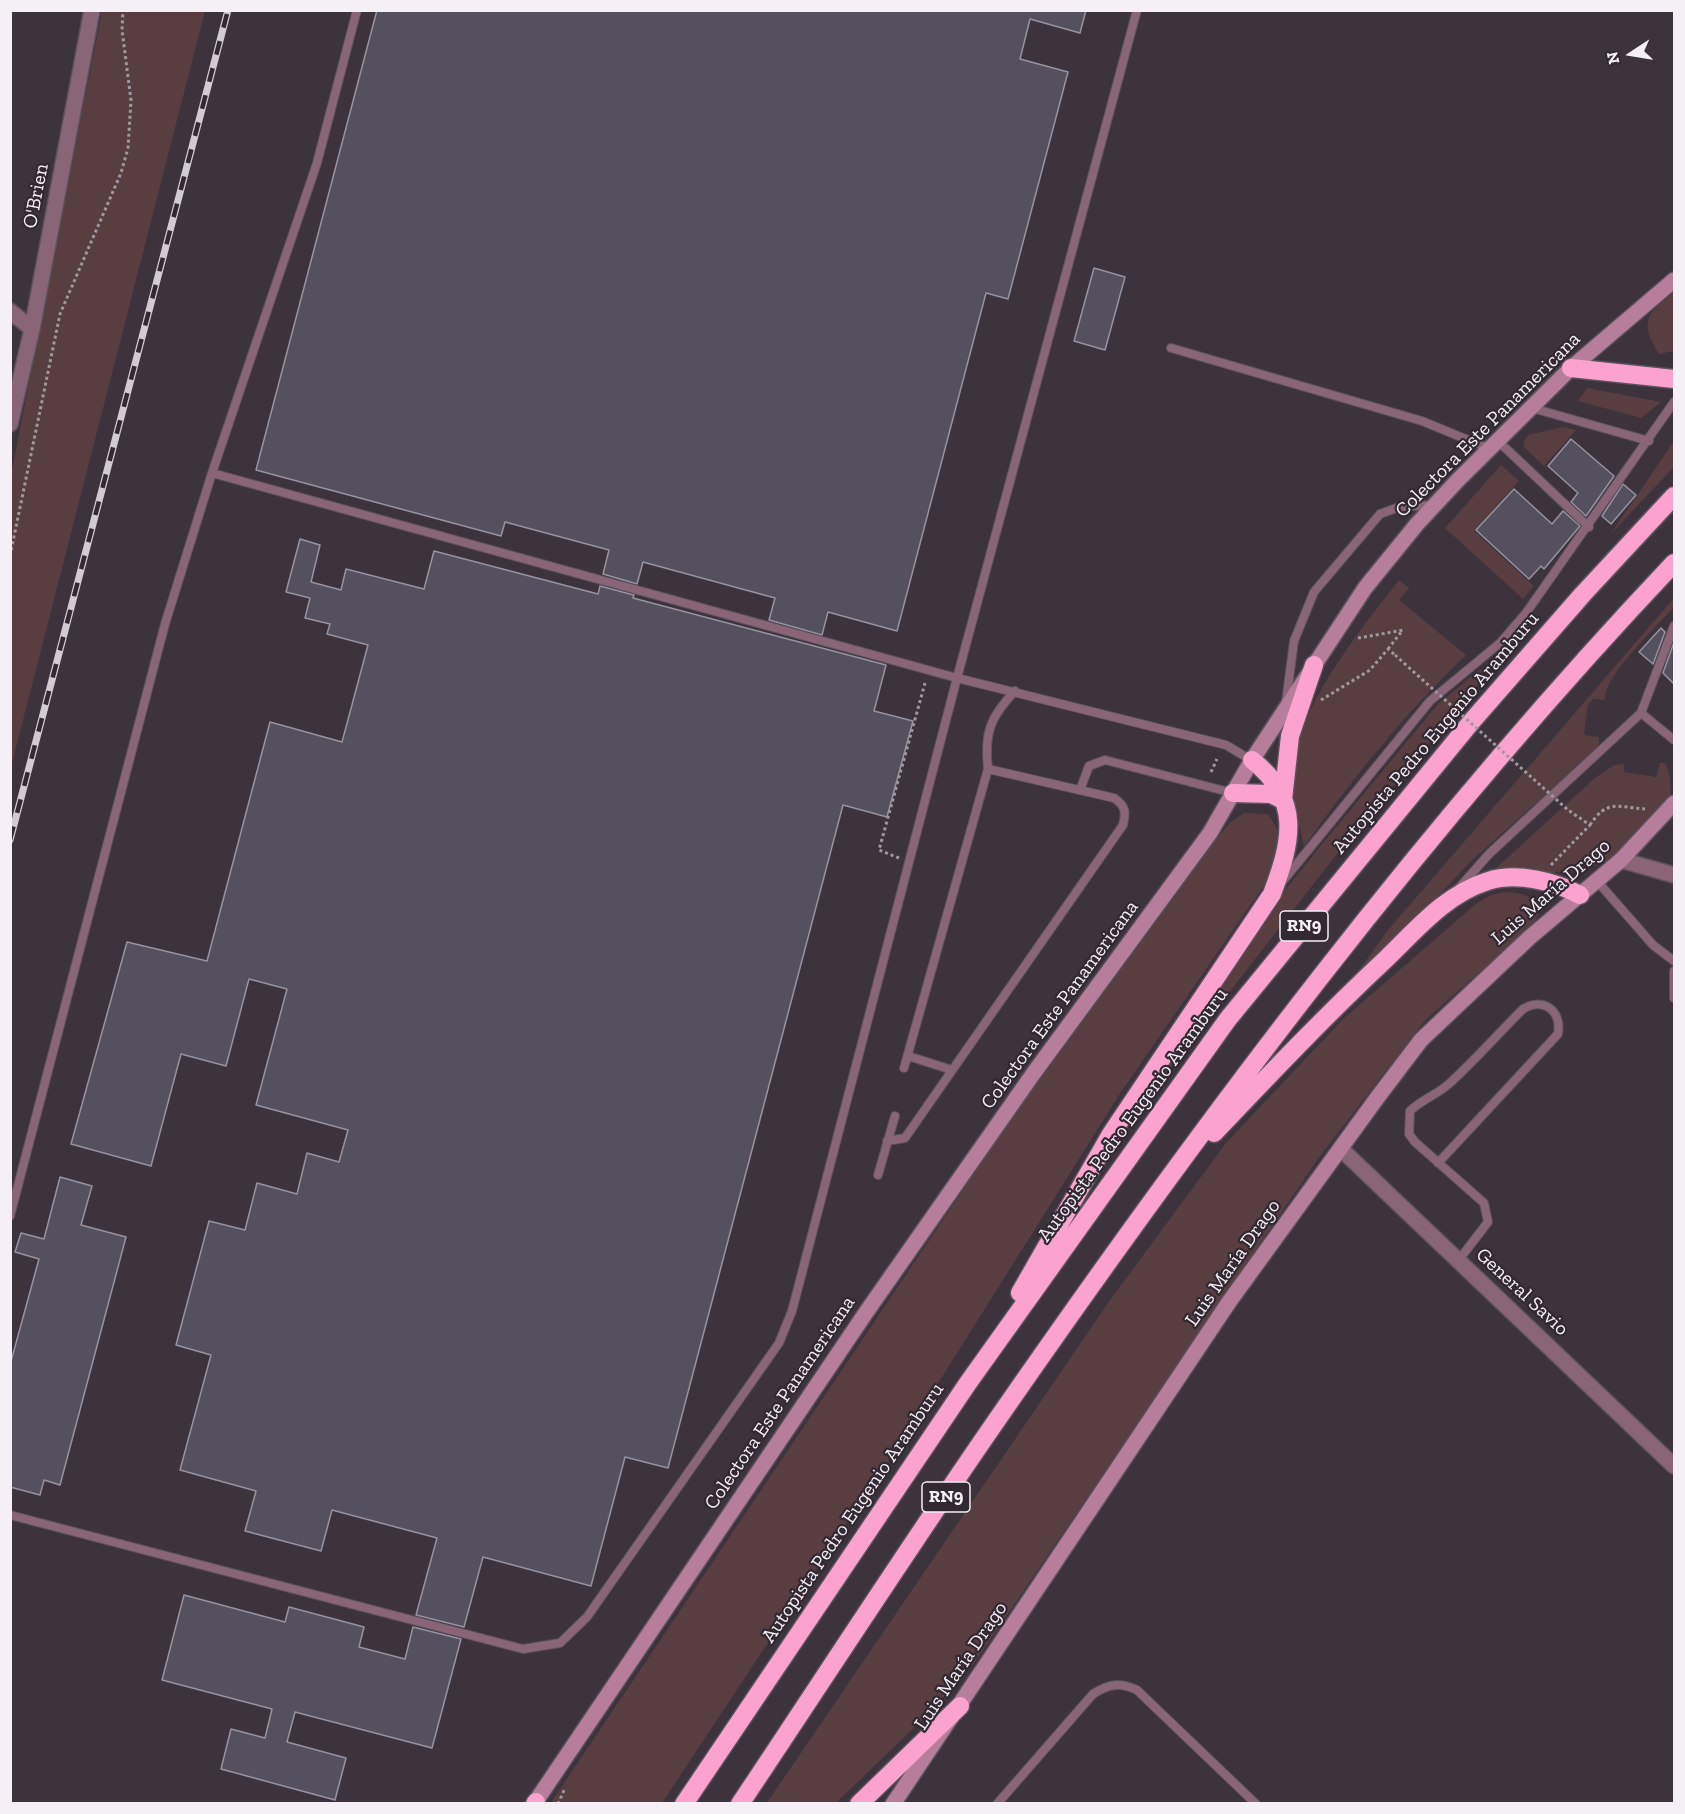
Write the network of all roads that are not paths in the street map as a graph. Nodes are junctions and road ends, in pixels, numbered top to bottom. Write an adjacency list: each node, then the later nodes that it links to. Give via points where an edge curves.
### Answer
1 (92, 10): 6 (street, O'Brien)
2 (357, 10): 15 (lane, via 317,163)
3 (1137, 10): 22 (lane)
4 (1674, 279): 8 (street, Colectora Este Panamericana)
5 (10, 311): 6 (street)
6 (32, 329): 12 (street, O'Brien)
7 (1171, 348): 14 (lane)
8 (1571, 368): 9 (highway); 11 (street, Colectora Este Panamericana)
9 (1674, 379)
10 (1674, 402): 13 (lane)
11 (1531, 408): 13 (lane); 14 (street, Colectora Este Panamericana)
12 (10, 424)
13 (1648, 441): 18 (lane)
14 (1494, 445): 17 (street, Colectora Este Panamericana); 18 (lane)
15 (212, 473): 22 (lane); 51 (lane, via 165,624)
16 (1674, 496): 53 (highway, Autopista Pedro Eugenio Aramburu / RN9, via 1472,721 1228,1019)
17 (1434, 505): 21 (street, Colectora Este Panamericana, via 1365,588); 24 (lane, via 1399,507 1380,514 1314,592 1294,641)
18 (1589, 527): 36 (lane, via 1526,613 1500,643 1430,700)
19 (1674, 563): 50 (highway, RN9, via 1498,760 1281,1026)
20 (1674, 626): 25 (lane)
21 (1314, 666): 24 (street, Colectora Este Panamericana); 31 (highway, via 1290,736)
22 (957, 678): 23 (lane); 55 (lane, via 792,1311 779,1343 587,1617 560,1643 523,1649)
23 (1015, 691): 27 (lane, via 1226,745); 28 (lane, via 990,724)
24 (1286, 708): 27 (street, Colectora Este Panamericana)
25 (1641, 713): 26 (lane); 38 (lane, via 1490,854)
26 (1674, 740)
27 (1252, 760): 30 (street, Colectora Este Panamericana); 31 (highway, via 1278,784)
28 (988, 769): 29 (lane); 42 (lane)
29 (1080, 790): 30 (lane, via 1089,766 1105,760); 44 (lane, via 1122,803 1126,813 1123,825)
30 (1233, 793): 31 (highway, via 1271,794); 57 (street, Colectora Este Panamericana, via 1210,833 1033,1074 867,1311)
31 (1283, 800): 36 (highway, via 1290,833)
32 (1674, 803): 33 (street, Luis María Drago)
33 (1621, 860): 34 (street); 35 (street, Luis María Drago)
34 (1674, 875)
35 (1597, 881): 37 (street, Luis María Drago); 39 (lane, via 1653,945)
36 (1272, 894): 53 (highway, via 1111,1134)
37 (1580, 895): 38 (highway, via 1539,881 1504,877); 47 (street, Luis María Drago, via 1421,1040)
38 (1446, 902): 50 (highway, via 1321,1020)
39 (1674, 961)
40 (1674, 971): 41 (lane)
41 (1674, 998)
42 (908, 1056): 43 (lane); 44 (lane)
43 (904, 1068)
44 (952, 1070): 46 (lane, via 904,1138)
45 (895, 1116): 46 (lane)
46 (887, 1141): 49 (lane)
47 (1341, 1149): 52 (street, General Savio); 56 (street, Luis María Drago, via 1229,1302)
48 (1438, 1163): 48 (lane, via 1409,1134 1410,1111 1451,1083 1523,1009 1533,1003 1545,1004 1557,1015 1558,1034); 52 (lane, via 1484,1203 1487,1212 1488,1222)
49 (878, 1175)
50 (1157, 1194): 59 (highway, RN9, via 1000,1416)
51 (10, 1216)
52 (1458, 1261): 54 (street, General Savio)
53 (968, 1383): 58 (highway, Autopista Pedro Eugenio Aramburu / RN9)
54 (1674, 1466)
55 (10, 1515)
56 (960, 1706): 60 (highway); 61 (street, Luis María Drago)
57 (535, 1803)
58 (684, 1803)
59 (740, 1803)
60 (859, 1803)
61 (893, 1803)
62 (997, 1803): 63 (lane, via 1093,1694 1108,1685 1123,1684 1137,1690)
63 (1256, 1803)

